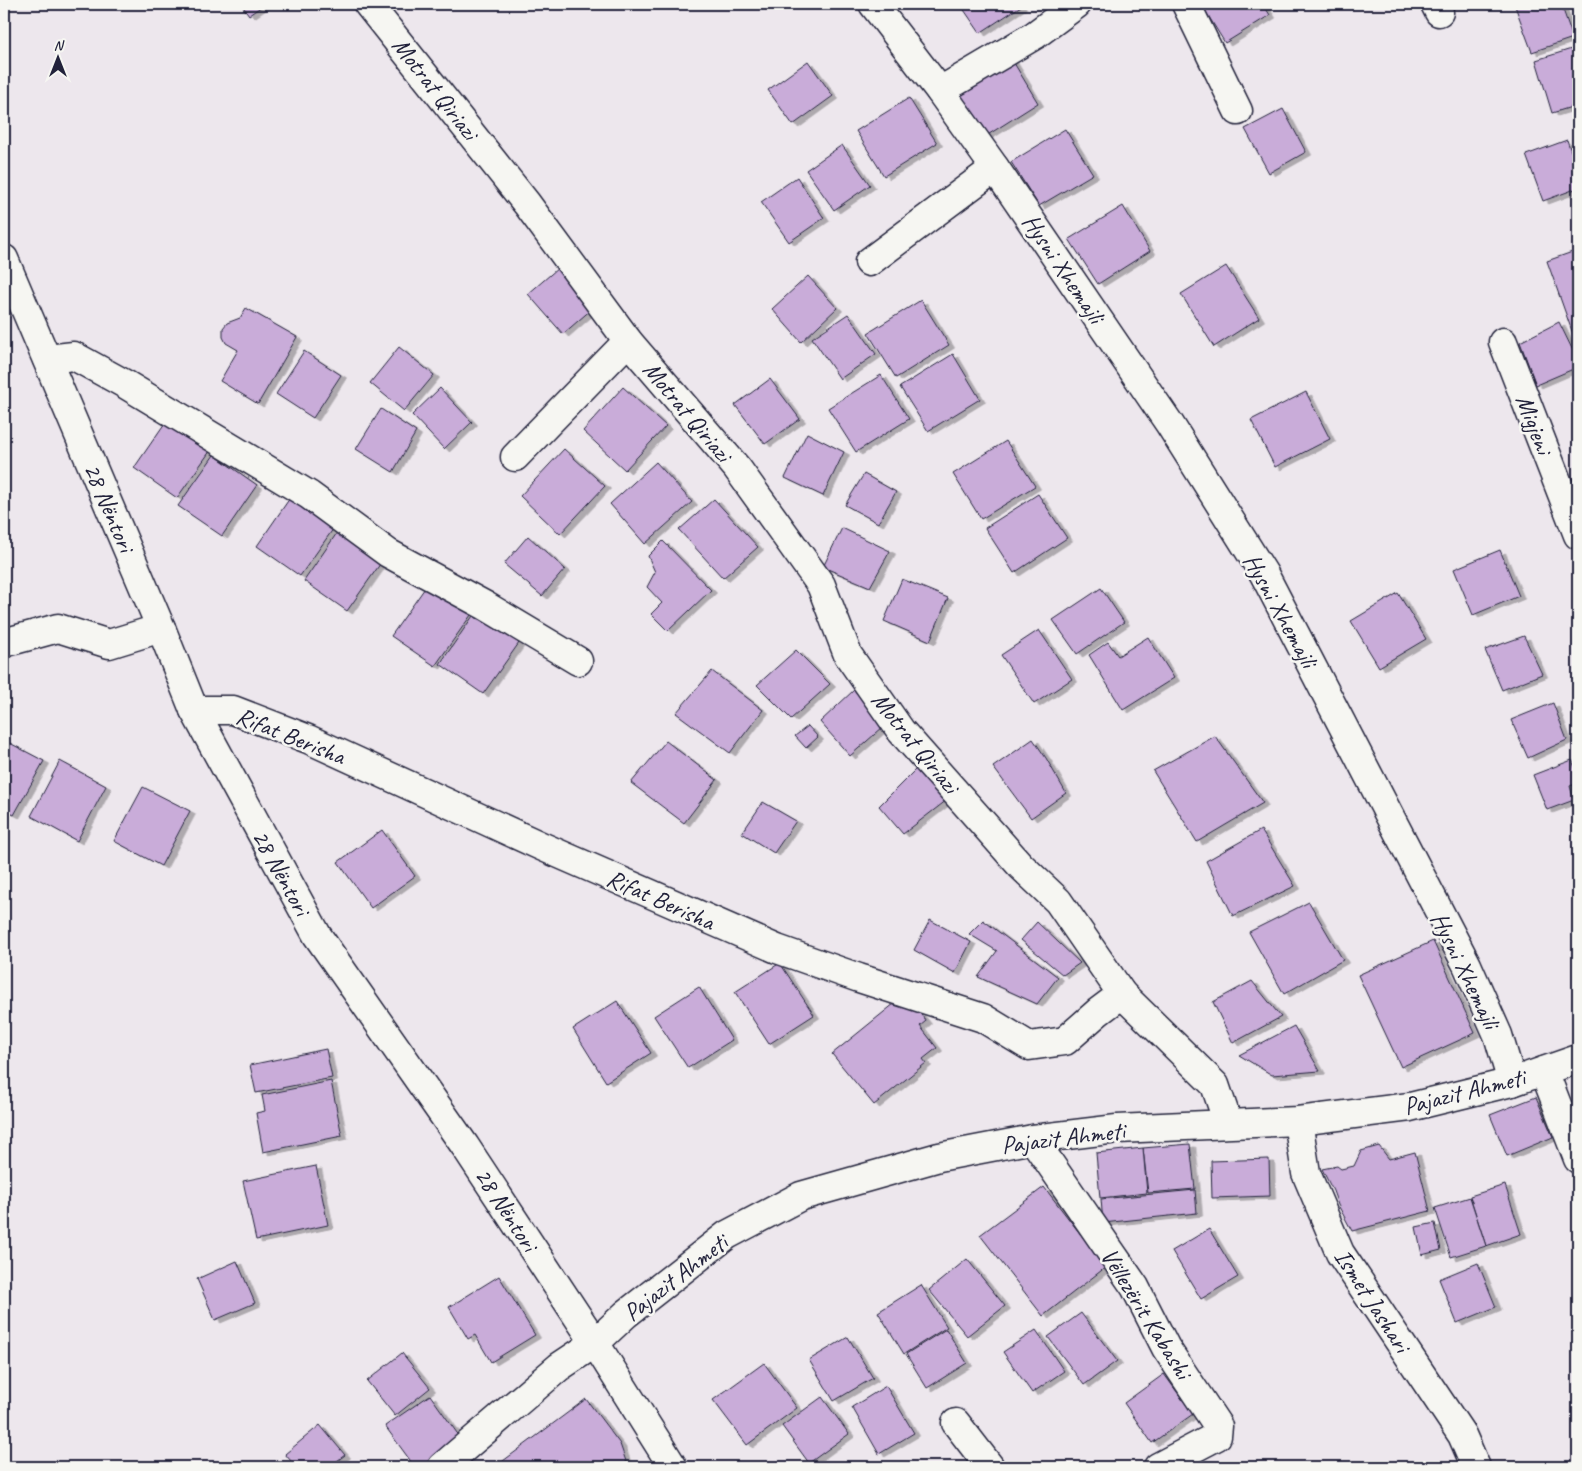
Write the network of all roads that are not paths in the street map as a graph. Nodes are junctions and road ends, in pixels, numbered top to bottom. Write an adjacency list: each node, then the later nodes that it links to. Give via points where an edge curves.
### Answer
1 (368, 4): 10 (street, Motrat Qiriazi, via 527,204)
2 (873, 4): 5 (street, Hysni Xhemajli)
3 (1077, 4): 5 (street, via 1034,35)
4 (1186, 4): 6 (street)
5 (940, 90): 7 (street, Hysni Xhemajli)
6 (1238, 110)
7 (996, 168): 9 (street); 22 (street, Hysni Xhemajli, via 1169,424 1264,574 1466,965 1498,1035)
8 (4, 260): 12 (street, 28 Nëntori)
9 (869, 262)
10 (628, 341): 13 (street, Motrat Qiriazi); 19 (street, Motrat Qiriazi, via 737,468 821,585 848,655 901,731 1021,866 1058,901)
11 (1503, 342): 14 (street, Migjeni)
12 (47, 359): 15 (street, 28 Nëntori); 17 (street, via 74,356 125,384 309,495 388,553)
13 (515, 457)
14 (1578, 535)
15 (161, 628): 16 (street, via 109,644 58,628); 18 (street, 28 Nëntori)
16 (4, 641)
17 (578, 661)
18 (194, 710): 19 (street, Rifat Berisha, via 233,710 308,738 541,846 750,937 859,978 983,1018 1029,1046 1064,1041); 27 (street, 28 Nëntori, via 317,935 465,1146)
19 (1122, 994): 24 (street, Motrat Qiriazi, via 1215,1085)
20 (1578, 1059): 21 (street, Pajazit Ahmeti)
21 (1544, 1071): 22 (street, Pajazit Ahmeti); 26 (street)
22 (1512, 1082): 23 (street, Pajazit Ahmeti, via 1410,1107)
23 (1298, 1121): 24 (street, Pajazit Ahmeti); 33 (street, Ismet Jashari, via 1306,1173 1340,1253 1462,1435)
24 (1228, 1123): 25 (street, Pajazit Ahmeti, via 1117,1129)
25 (1033, 1138): 27 (street, Pajazit Ahmeti, via 939,1157 800,1196 727,1235 626,1314); 32 (street, Vëllezërit Kabashi, via 1135,1287 1166,1348 1218,1426 1217,1436)
26 (1578, 1159)
27 (595, 1343): 29 (street, Pajazit Ahmeti, via 559,1367); 30 (street, 28 Nëntori)
28 (956, 1423): 31 (street)
29 (442, 1467)
30 (674, 1467)
31 (990, 1467)
32 (1158, 1467)
33 (1476, 1467)

